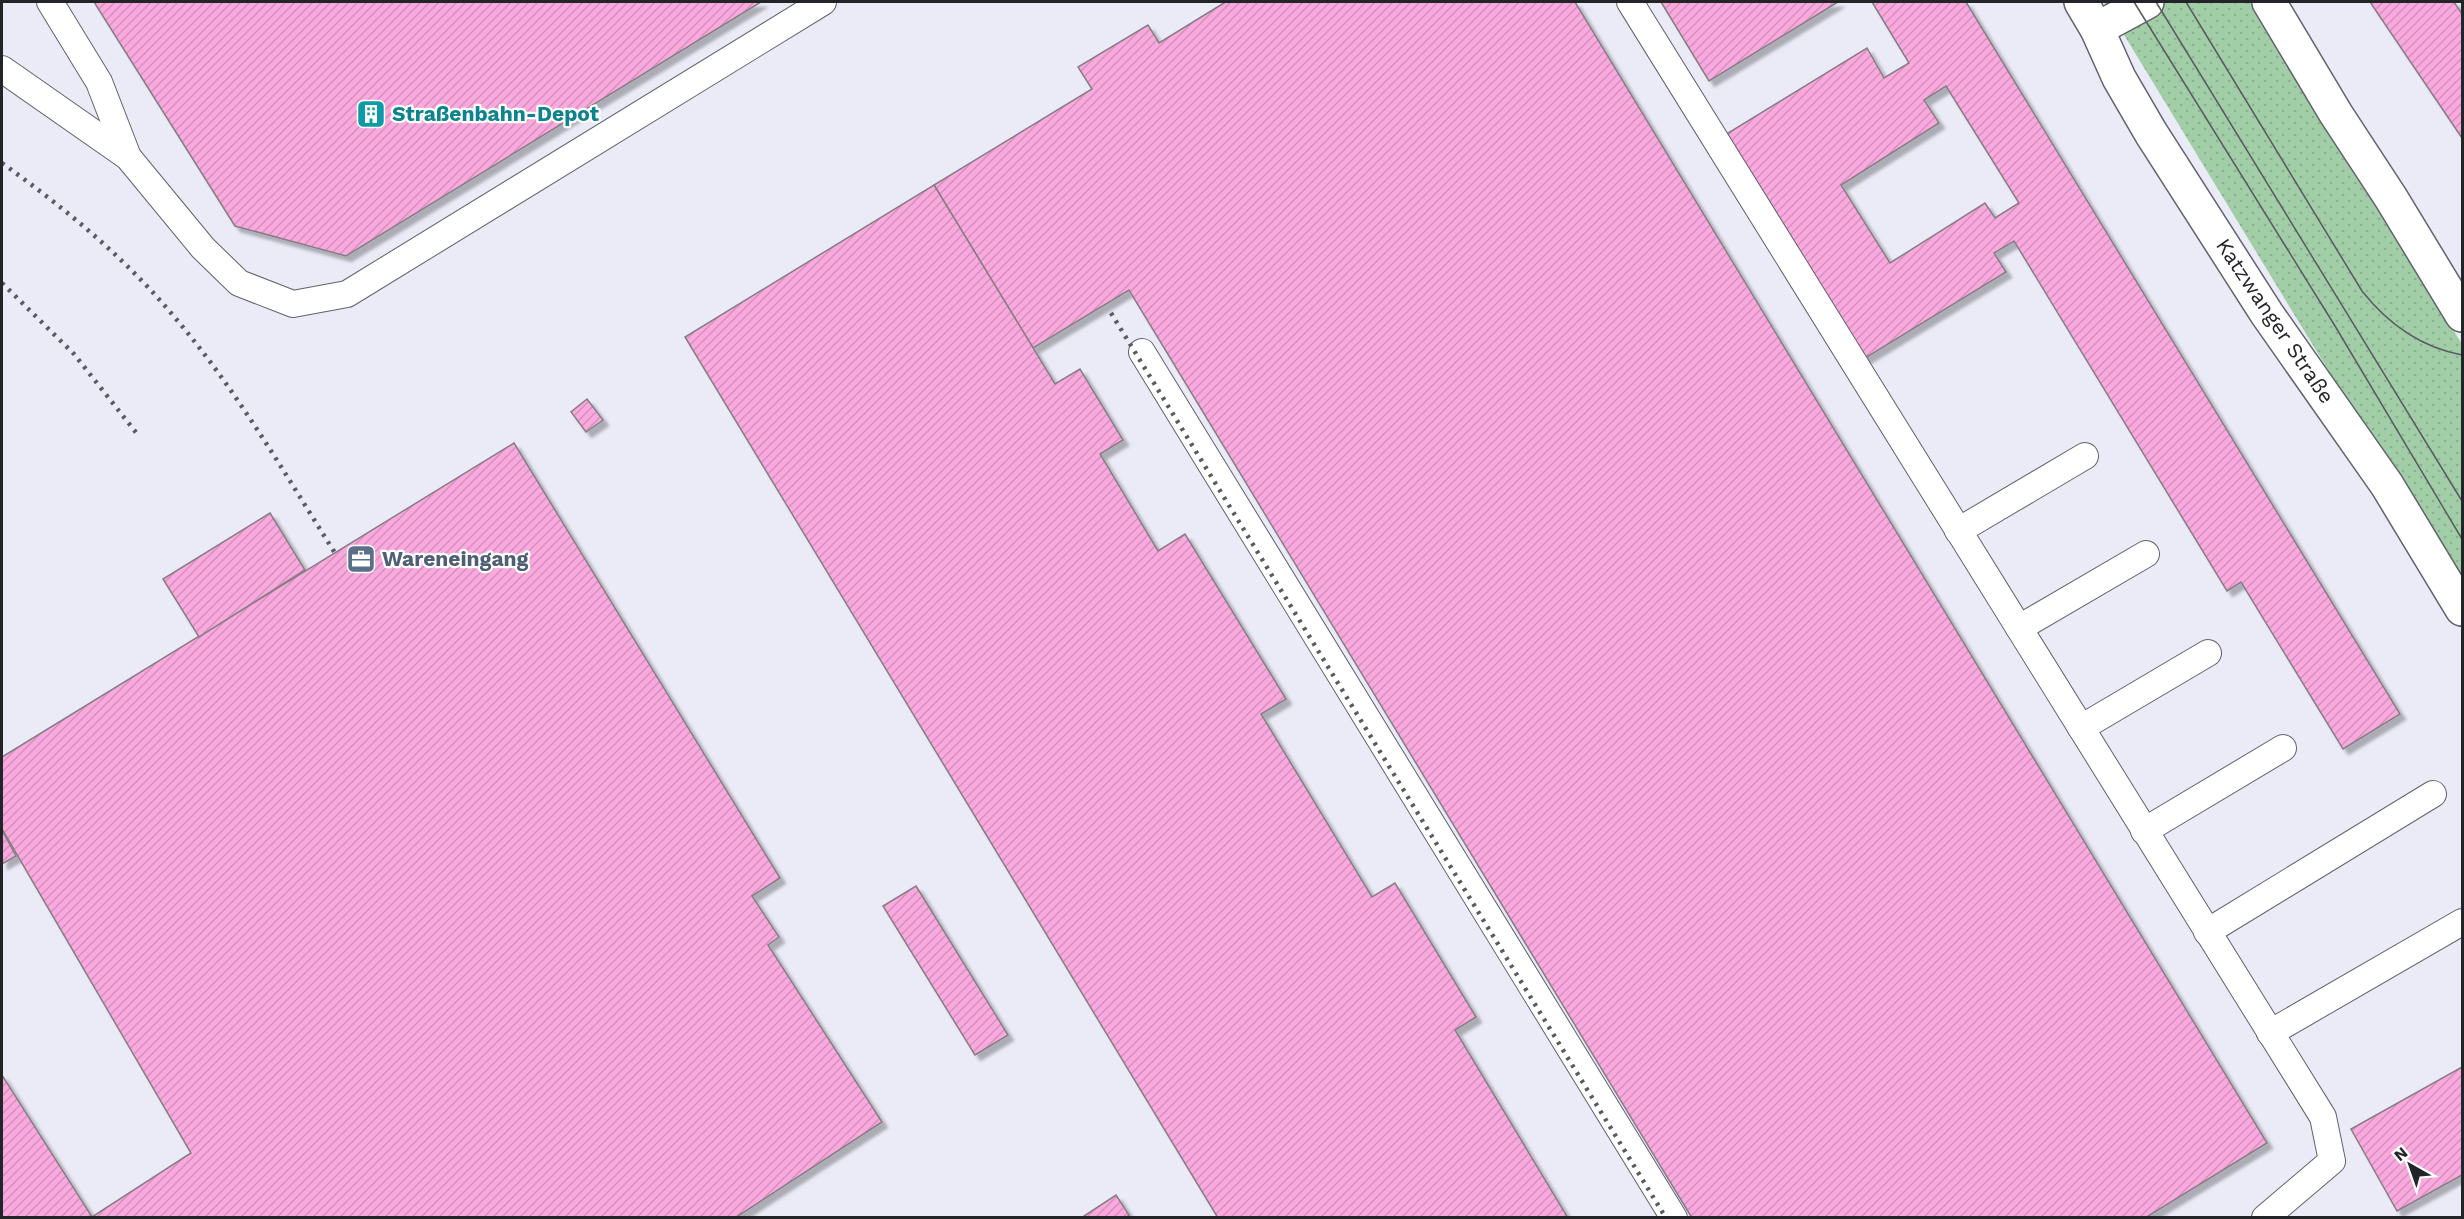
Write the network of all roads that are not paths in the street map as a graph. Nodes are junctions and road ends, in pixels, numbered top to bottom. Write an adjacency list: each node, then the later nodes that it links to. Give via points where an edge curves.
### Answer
1 (50, 2): 8 (lane, via 99,82)
2 (823, 2): 8 (lane, via 348,294 292,304 239,283 203,248)
3 (1630, 2): 12 (lane)
4 (2148, 2): 6 (main road, Katzwanger Straße)
5 (2269, 2): 9 (main road)
6 (2089, 15): 14 (main road, Katzwanger Straße, via 2151,133 2267,314 2387,485)
7 (2, 69): 8 (lane)
8 (128, 157)
9 (2463, 315)
10 (1142, 352): 24 (lane)
11 (2085, 456): 12 (lane)
12 (1958, 531): 15 (lane)
13 (2146, 554): 15 (lane)
14 (2463, 609)
15 (2019, 628): 17 (lane)
16 (2208, 653): 17 (lane)
17 (2081, 728): 20 (lane)
18 (2283, 748): 20 (lane)
19 (2433, 794): 22 (lane)
20 (2144, 831): 22 (lane)
21 (2463, 922): 23 (lane)
22 (2208, 932): 23 (lane)
23 (2270, 1033): 25 (lane, via 2323,1117 2332,1161)
24 (1674, 1218)
25 (2265, 1218)

